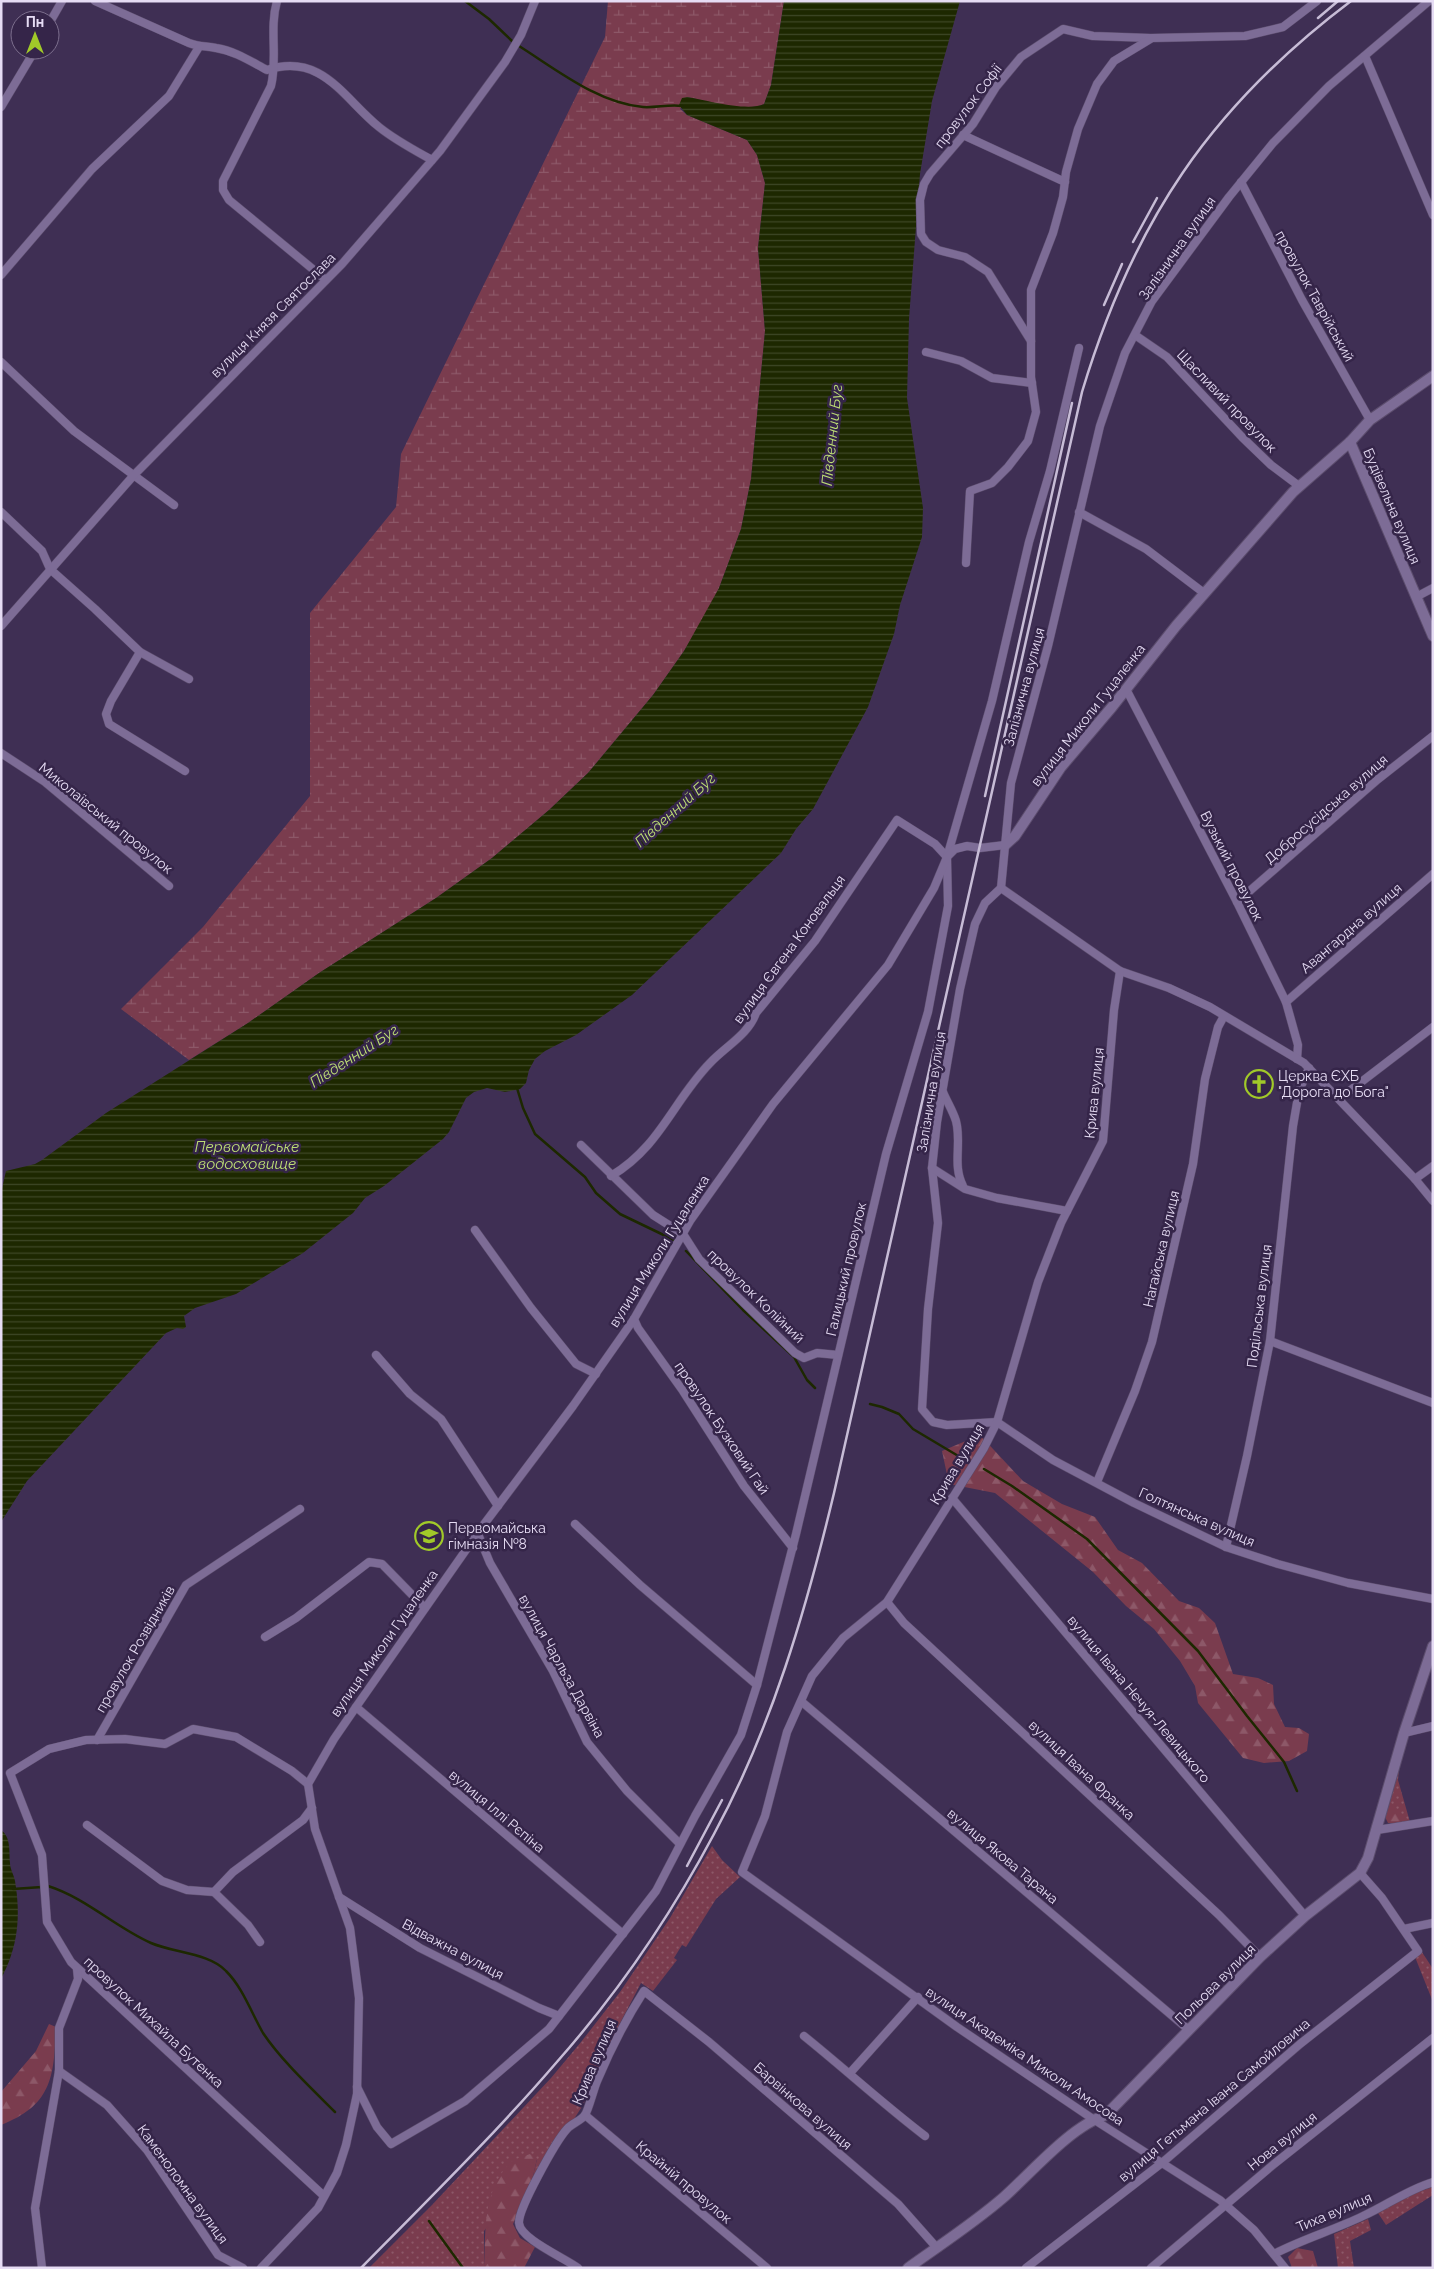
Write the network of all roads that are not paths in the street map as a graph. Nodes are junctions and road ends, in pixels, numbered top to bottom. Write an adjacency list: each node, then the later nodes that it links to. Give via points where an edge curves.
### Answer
1 (95, 1): 7 (street)
2 (277, 1): 10 (street)
3 (535, 1): 13 (street, вулиця Князя Святослава, via 505,62)
4 (1318, 1): 6 (street, провулок Софії, via 1283,27 1245,36)
5 (1429, 1): 8 (street, Залізнична вулиця)
6 (1152, 38): 12 (street, провулок Софії, via 1094,36 1063,29 1021,57); 14 (street, via 1114,61 1097,84 1078,129)
7 (199, 47): 10 (street, via 236,53 267,70); 17 (street, via 169,96 92,169)
8 (1365, 56): 15 (street, Залізнична вулиця, via 1329,86 1273,143); 16 (street)
9 (29, 60): 11 (street)
10 (274, 67): 13 (street, via 297,66 319,73 348,95 378,127); 18 (street, via 271,86 230,166 222,190)
11 (1, 107)
12 (963, 135): 14 (street); 20 (street, провулок Софії, via 924,184 920,200 921,234 938,250 965,258 988,272)
13 (432, 160): 18 (street, вулиця Князя Святослава)
14 (1065, 182): 20 (street, via 1054,234 1031,290)
15 (1241, 182): 19 (street, Залізнична вулиця, via 1152,301); 26 (street, провулок Таврійський, via 1302,300)
16 (1433, 215)
17 (1, 275)
18 (326, 280): 28 (street, вулиця Князя Святослава)
19 (1135, 335): 29 (street, Щасливий провулок, via 1167,356 1242,437); 32 (street, Залізнична вулиця, via 1125,353 1100,426)
20 (1031, 342): 25 (street)
21 (1079, 348): 47 (street, via 992,701)
22 (926, 352): 25 (street, via 960,361 992,378)
23 (1, 362): 28 (street, via 74,431)
24 (1433, 376): 26 (street, вулиця Миколи Гуцаленка)
25 (1032, 382): 33 (street, via 1036,412 1028,441 992,482 970,491)
26 (1370, 420): 27 (street, вулиця Миколи Гуцаленка)
27 (1350, 442): 29 (street, вулиця Миколи Гуцаленка); 37 (street, Будівельна вулиця)
28 (134, 474): 30 (street); 34 (street, вулиця Князя Святослава)
29 (1299, 486): 36 (street, вулиця Миколи Гуцаленка)
30 (174, 505)
31 (1, 512): 34 (street, via 42,551)
32 (1080, 512): 36 (street, via 1146,549); 46 (street, Залізнична вулиця, via 1011,783)
33 (966, 563)
34 (50, 569): 38 (street, вулиця Князя Святослава); 40 (street)
35 (1433, 588): 37 (street)
36 (1204, 593): 42 (street, вулиця Миколи Гуцаленка)
37 (1416, 596): 39 (street, Будівельна вулиця)
38 (1, 626)
39 (1433, 636)
40 (140, 652): 41 (street); 45 (street, via 111,700 106,714 109,724)
41 (189, 679)
42 (1126, 689): 46 (street, вулиця Миколи Гуцаленка, via 1061,767 1015,836); 51 (street, Вузький провулок)
43 (1433, 736): 51 (street, Добросусідська вулиця, via 1377,780)
44 (1, 754): 49 (street, Миколаївський провулок, via 45,782)
45 (185, 771)
46 (1005, 845): 47 (street, via 967,846 955,849); 50 (street, Залізнична вулиця)
47 (947, 857): 63 (street, вулиця Євгена Коновальця, via 935,844 896,820 815,941 756,1013 751,1026 709,1064 643,1152); 69 (street, вулиця Миколи Гуцаленка, via 934,888 888,965 772,1104); 72 (street, Галицький провулок, via 948,906 928,1012 886,1154)
48 (1433, 874): 53 (street, Авангардна вулиця)
49 (169, 886)
50 (1001, 888): 52 (street); 58 (street, Залізнична вулиця, via 985,903 975,924 960,989)
51 (1237, 902): 53 (street, Вузький провулок)
52 (1120, 971): 54 (street, via 1169,988); 67 (street, Крива вулиця, via 1104,1141)
53 (1286, 1002): 56 (street, Вузький провулок, via 1298,1045)
54 (1224, 1016): 56 (street); 77 (street, Нагайська вулиця, via 1218,1027 1205,1079 1193,1164 1152,1342)
55 (1433, 1027): 59 (street)
56 (1297, 1059): 57 (street)
57 (1309, 1068): 59 (street); 71 (street, Подільська вулиця, via 1299,1091 1293,1126)
58 (943, 1092): 62 (street, Залізнична вулиця); 65 (street, via 956,1121 958,1176)
59 (1338, 1099): 64 (street)
60 (581, 1145): 63 (street, провулок Колійний)
61 (1433, 1166): 64 (street)
62 (932, 1168): 65 (street); 76 (street, Залізнична вулиця, via 938,1224 928,1309 922,1409 933,1422 947,1425)
63 (611, 1176): 69 (street, провулок Колійний, via 653,1215)
64 (1414, 1179): 66 (street)
65 (964, 1188): 67 (street, via 997,1198)
66 (1433, 1201)
67 (1067, 1211): 76 (street, Крива вулиця, via 1038,1282)
68 (475, 1230): 74 (street, via 576,1364)
69 (683, 1234): 70 (street, вулиця Миколи Гуцаленка); 72 (street, провулок Колійний, via 699,1259 795,1353 804,1358 817,1353)
70 (634, 1318): 74 (street, вулиця Миколи Гуцаленка); 84 (street, провулок Бузковий Гай, via 744,1486)
71 (1270, 1341): 75 (street); 83 (street, Подільська вулиця, via 1248,1456)
72 (838, 1355): 84 (street, Галицький провулок)
73 (376, 1356): 79 (street, via 410,1394 441,1419)
74 (596, 1374): 79 (street, вулиця Миколи Гуцаленка)
75 (1433, 1403)
76 (997, 1422): 77 (street, Голтянська вулиця, via 1053,1460); 78 (street, Крива вулиця)
77 (1097, 1482): 83 (street, Голтянська вулиця, via 1134,1504)
78 (952, 1498): 86 (street, Крива вулиця); 106 (street, вулиця Івана Нечуя-Левицького)
79 (498, 1506): 82 (street, вулиця Миколи Гуцаленка)
80 (300, 1509): 95 (street, провулок Розвідників, via 186,1585)
81 (575, 1524): 90 (street, via 640,1585)
82 (478, 1534): 87 (street, вулиця Миколи Гуцаленка); 101 (street, вулиця Чарльза Дарвіна, via 490,1563 553,1671 587,1742 627,1791)
83 (1226, 1547): 85 (street, Голтянська вулиця, via 1348,1583)
84 (793, 1548): 90 (street, Галицький провулок)
85 (1433, 1599)
86 (886, 1602): 91 (street, Крива вулиця, via 843,1638 812,1676); 111 (street, вулиця Івана Франка, via 904,1623)
87 (425, 1608): 88 (street, via 382,1564 369,1562 296,1618); 92 (street, вулиця Миколи Гуцаленка)
88 (265, 1637)
89 (1433, 1646): 94 (street, Польова вулиця)
90 (757, 1685): 101 (street, Галицький провулок, via 741,1735)
91 (802, 1702): 102 (street, Крива вулиця, via 788,1732 764,1816); 116 (street, вулиця Якова Тарана)
92 (356, 1707): 96 (street, вулиця Миколи Гуцаленка); 109 (street, вулиця Іллі Рєпіна)
93 (1433, 1726): 94 (street)
94 (1404, 1733): 100 (street, Польова вулиця)
95 (96, 1740): 96 (street, via 125,1739 165,1744 193,1729 236,1737); 112 (street, провулок Михайла Бутенка, via 49,1749 10,1773 42,1855 46,1922)
96 (308, 1784): 97 (street)
97 (312, 1808): 104 (street, via 303,1820 233,1872); 105 (street, via 315,1829)
98 (1433, 1821): 100 (street)
99 (87, 1825): 104 (street, via 162,1881 187,1890)
100 (1377, 1830): 103 (street, Польова вулиця)
101 (680, 1844): 109 (street, Галицький провулок, via 656,1891)
102 (742, 1872): 114 (street, вулиця Академіка Миколи Амосова)
103 (1360, 1873): 106 (street, Польова вулиця); 108 (street)
104 (214, 1892): 110 (street, via 248,1925)
105 (339, 1897): 115 (street, Відважна вулиця, via 420,1948); 121 (street, via 350,1928 359,1998)
106 (1305, 1916): 111 (street, Польова вулиця)
107 (1433, 1923): 108 (street)
108 (1404, 1929): 125 (street, вулиця Гетьмана Івана Самойловича, via 1418,1951 1300,2044)
109 (623, 1934): 115 (street, Галицький провулок)
110 (260, 1942)
111 (1260, 1957): 116 (street, Польова вулиця)
112 (78, 1969): 119 (street, via 78,1979 59,2028); 127 (street, провулок Михайла Бутенка)
113 (644, 1991): 122 (street, Крива вулиця, via 610,2051); 129 (street, Барвінкова вулиця, via 709,2042 898,2204)
114 (918, 1997): 120 (street); 123 (street, вулиця Академіка Миколи Амосова)
115 (559, 2016): 121 (street, Галицький провулок, via 549,2029 465,2101 391,2144 377,2128)
116 (1189, 2030): 123 (street, Польова вулиця, via 1106,2115)
117 (804, 2036): 120 (street)
118 (1433, 2038): 128 (street, Нова вулиця)
119 (59, 2071): 131 (street, via 35,2208); 132 (street, Каменоломна вулиця, via 107,2105 147,2150 218,2255)
120 (850, 2073): 124 (street)
121 (357, 2087): 127 (street, via 346,2145 337,2173)
122 (585, 2115): 134 (street, Крива вулиця, via 568,2128 550,2153 519,2222 521,2231); 135 (street, Крайній провулок)
123 (1093, 2119): 125 (street, вулиця Академіка Миколи Амосова); 129 (street, Польова вулиця, via 1002,2198)
124 (925, 2136)
125 (1163, 2162): 128 (street, вулиця Академіка Миколи Амосова); 137 (street, вулиця Гетьмана Івана Самойловича)
126 (1433, 2182): 130 (street, Тиха вулиця)
127 (324, 2196): 133 (street, via 318,2208)
128 (1226, 2204): 130 (street, вулиця Академіка Миколи Амосова); 138 (street, Нова вулиця)
129 (937, 2248): 136 (street, Польова вулиця)
130 (1274, 2254): 139 (street, вулиця Академіка Миколи Амосова)
131 (42, 2268)
132 (243, 2268)
133 (261, 2268)
134 (578, 2268)
135 (767, 2268)
136 (908, 2268)
137 (1026, 2268)
138 (1150, 2268)
139 (1285, 2268)

